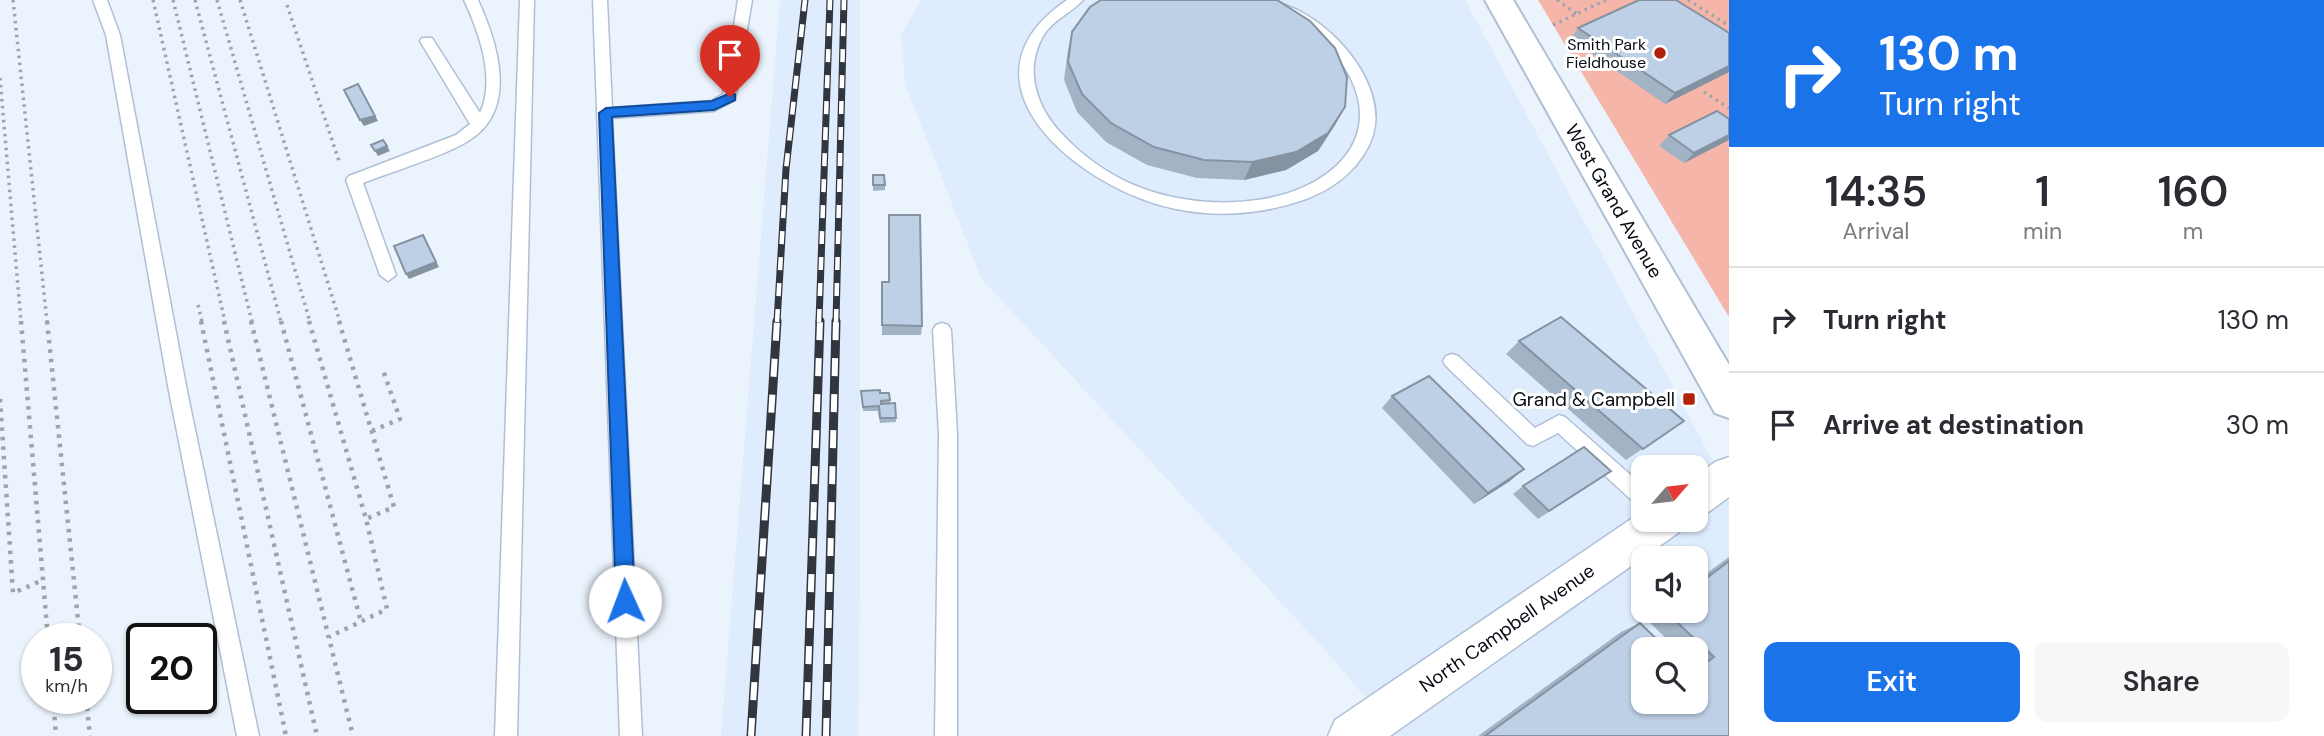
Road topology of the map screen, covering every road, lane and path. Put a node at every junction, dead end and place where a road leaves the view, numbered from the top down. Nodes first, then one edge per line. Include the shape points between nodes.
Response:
1 (13, 0) edge
2 (100, 0) edge
3 (153, 0) edge
4 (173, 0) edge
5 (195, 0) edge
6 (217, 0) edge
7 (240, 0) edge
8 (471, 0) edge
9 (527, 0) edge
10 (600, 0) edge
11 (745, 0) edge
12 (1076, 0) edge
13 (1266, 0) edge
14 (1499, 0) edge
15 (1557, 0) edge
16 (1606, 0) edge
17 (1688, 0) edge
18 (288, 5) dead end
19 (1577, 14) junction
20 (1553, 25) dead end
21 (1729, 26) edge
22 (427, 41) dead end
23 (0, 78) edge
24 (1704, 92) edge
25 (1729, 108) edge
26 (606, 113) junction
27 (478, 124) junction
28 (354, 180) junction
29 (388, 275) dead end
30 (198, 305) dead end
31 (942, 330) dead end
32 (1452, 361) dead end
33 (383, 370) dead end
34 (0, 399) edge
35 (1729, 401) edge
36 (372, 431) junction
37 (1729, 475) edge
38 (1631, 487) edge
39 (1708, 490) edge
40 (366, 519) junction
41 (1647, 532) edge
42 (43, 580) junction
43 (361, 622) junction
44 (47, 623) edge
45 (78, 623) edge
46 (329, 637) junction
47 (55, 714) edge
48 (88, 714) edge
49 (57, 736) edge
50 (90, 736) edge
51 (248, 736) edge
52 (286, 736) edge
53 (317, 736) edge
54 (353, 736) edge
55 (506, 736) edge
56 (631, 736) edge
57 (946, 736) edge
58 (1351, 736) edge

1 - 45 path
2 - 51 lane via 113,35
3 - 53 path
4 - 46 path
5 - 43 path
6 - 40 path
7 - 36 path
8 - 27 lane via 489,45 492,90 490,107
9 - 55 lane
10 - 26 lane
11 - 26 lane via 730,97 714,106
12 - 13 lane via 1052,17 1033,42 1027,71 1032,102 1051,134 1083,163 1125,187 1173,202 1223,209 1272,205 1314,192 1345,170 1364,143 1369,112 1362,81 1343,52 1314,26
14 - 35 main road, West Grand Avenue
15 - 19 path
16 - 19 path
17 - 21 path
18 - 28 path via 343,172
19 - 20 path
22 - 27 lane
23 - 42 path
24 - 25 path
26 - 56 lane
27 - 28 lane via 452,143
28 - 29 lane
30 - 52 path
31 - 57 lane via 948,434
32 - 38 lane via 1533,438 1559,423
33 - 36 path via 400,419
34 - 42 path via 13,593
36 - 40 path via 394,507
37 - 39 street
40 - 43 path via 387,609
41 - 58 street, North Campbell Avenue
42 - 44 path
43 - 46 path
46 - 54 path
47 - 49 path
48 - 50 path

